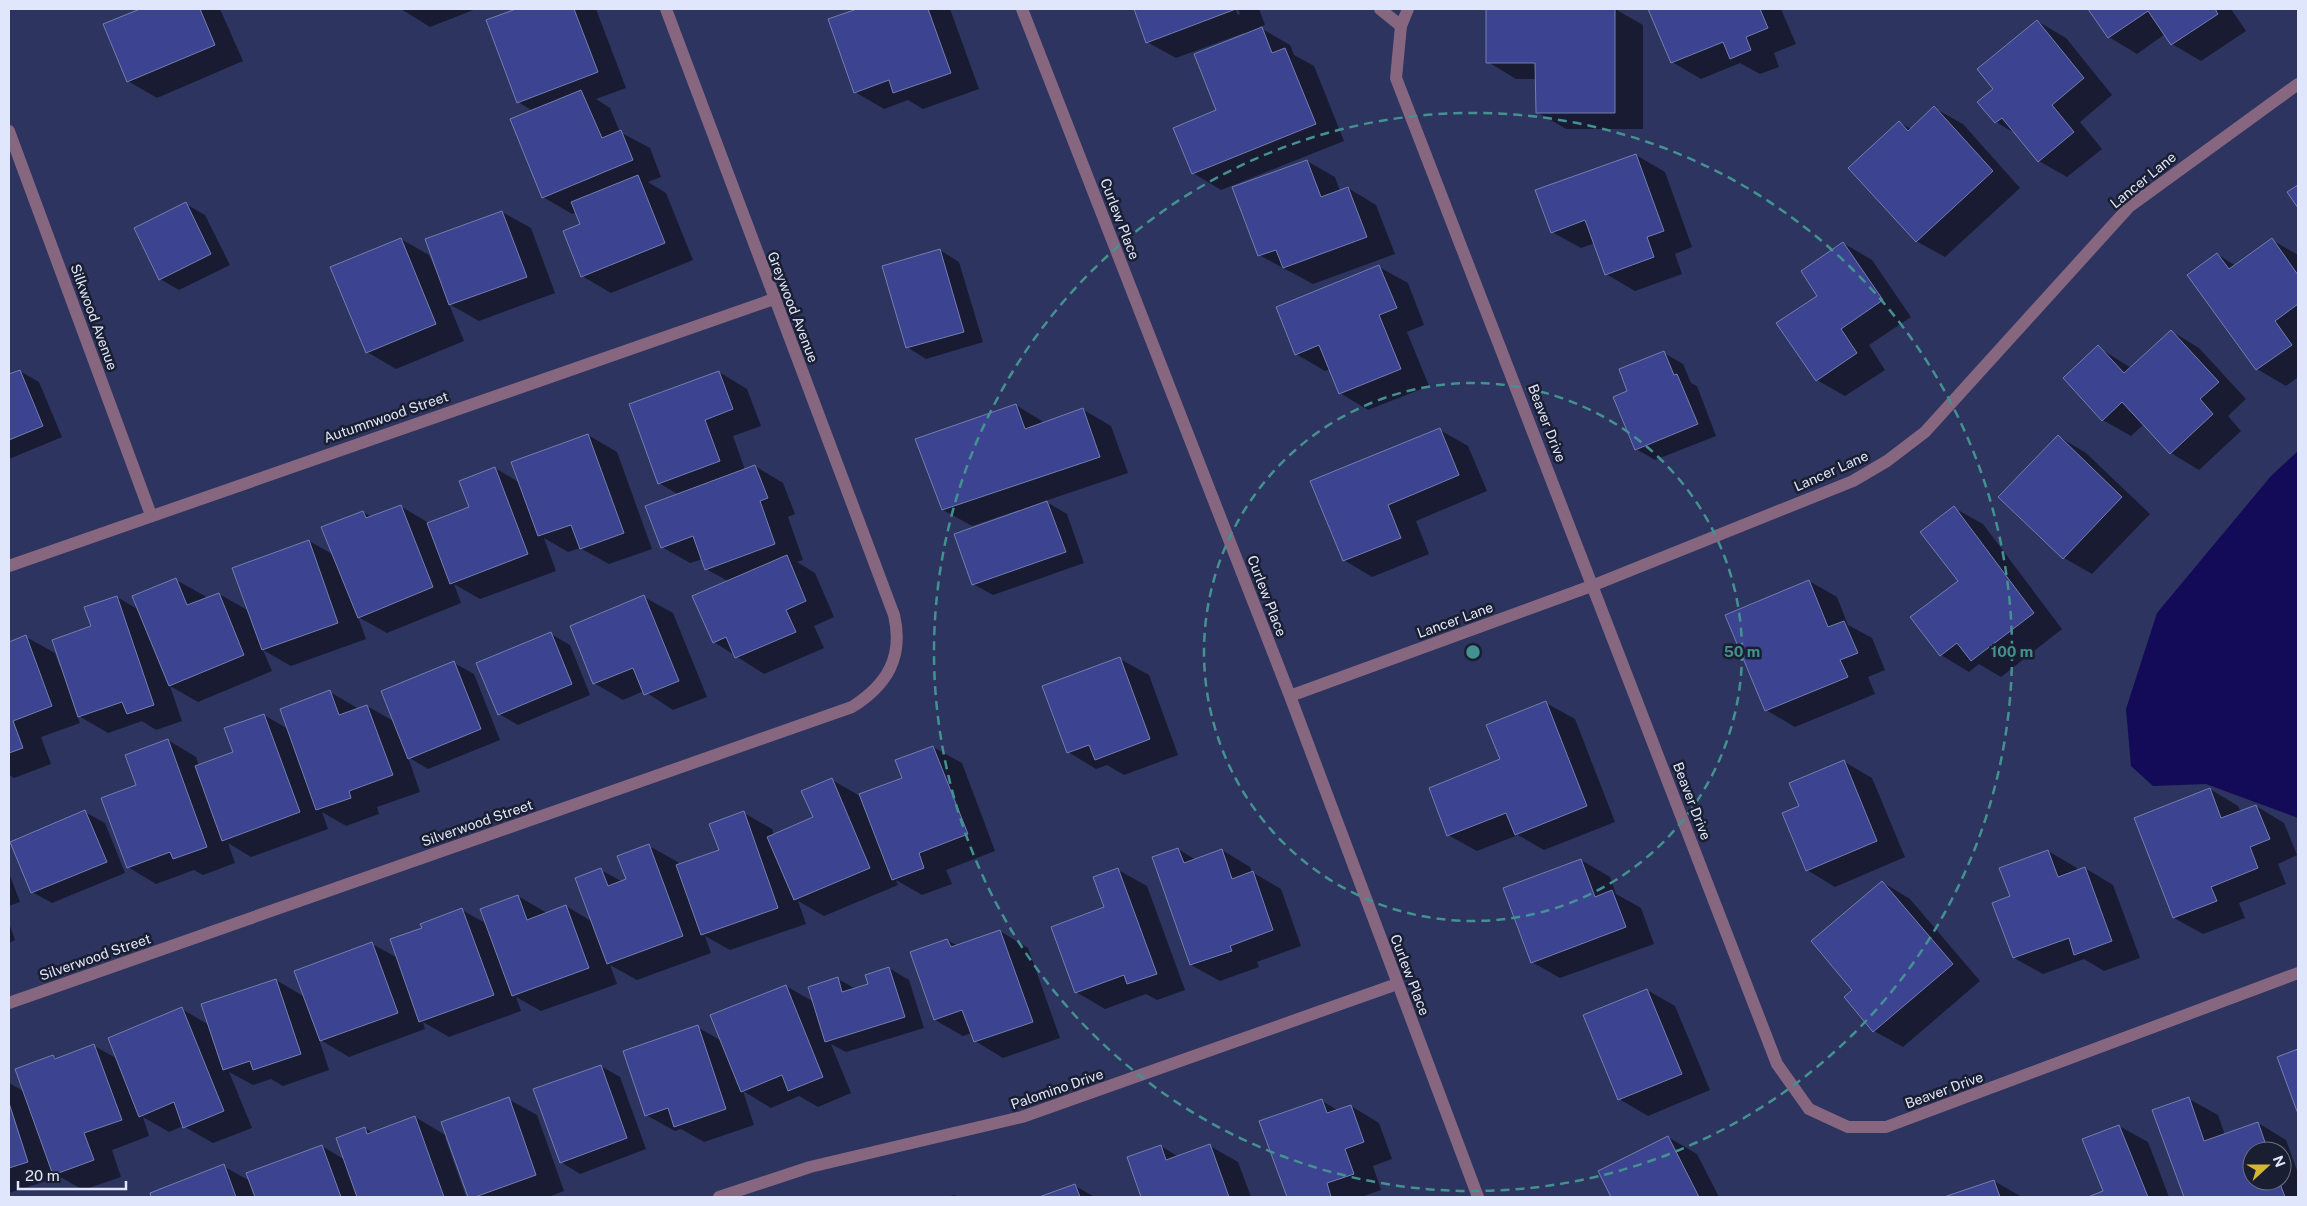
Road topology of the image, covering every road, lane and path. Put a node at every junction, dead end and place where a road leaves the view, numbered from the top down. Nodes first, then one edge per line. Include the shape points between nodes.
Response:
1 (666, 9) edge
2 (1022, 9) edge
3 (1380, 9) edge
4 (1408, 9) edge
5 (1401, 26) junction
6 (2298, 84) edge
7 (9, 131) edge
8 (774, 299) junction
9 (151, 514) junction
10 (9, 566) edge
11 (1594, 585) junction
12 (894, 616) joint
13 (1290, 696) junction
14 (2298, 973) edge
15 (1397, 984) junction
16 (9, 1003) edge
17 (719, 1197) edge
18 (1478, 1197) edge

1 - 8 street, Greywood Avenue
2 - 13 street, Curlew Place
3 - 5 street
4 - 5 street, Beaver Drive
5 - 11 street, Beaver Drive via 1396,78
6 - 11 street, Lancer Lane via 2129,207 1925,432 1887,461 1853,480
7 - 9 street, Silkwood Avenue
8 - 9 street, Autumnwood Street
8 - 12 street, Greywood Avenue
9 - 10 street, Autumnwood Street
11 - 13 street, Lancer Lane
11 - 14 street, Beaver Drive via 1777,1064 1809,1109 1848,1127 1886,1127
12 - 16 street, Silverwood Street via 898,642 895,658 882,683 852,707
13 - 15 street, Curlew Place
15 - 17 street, Palomino Drive via 1022,1117 810,1167
15 - 18 street, Curlew Place

